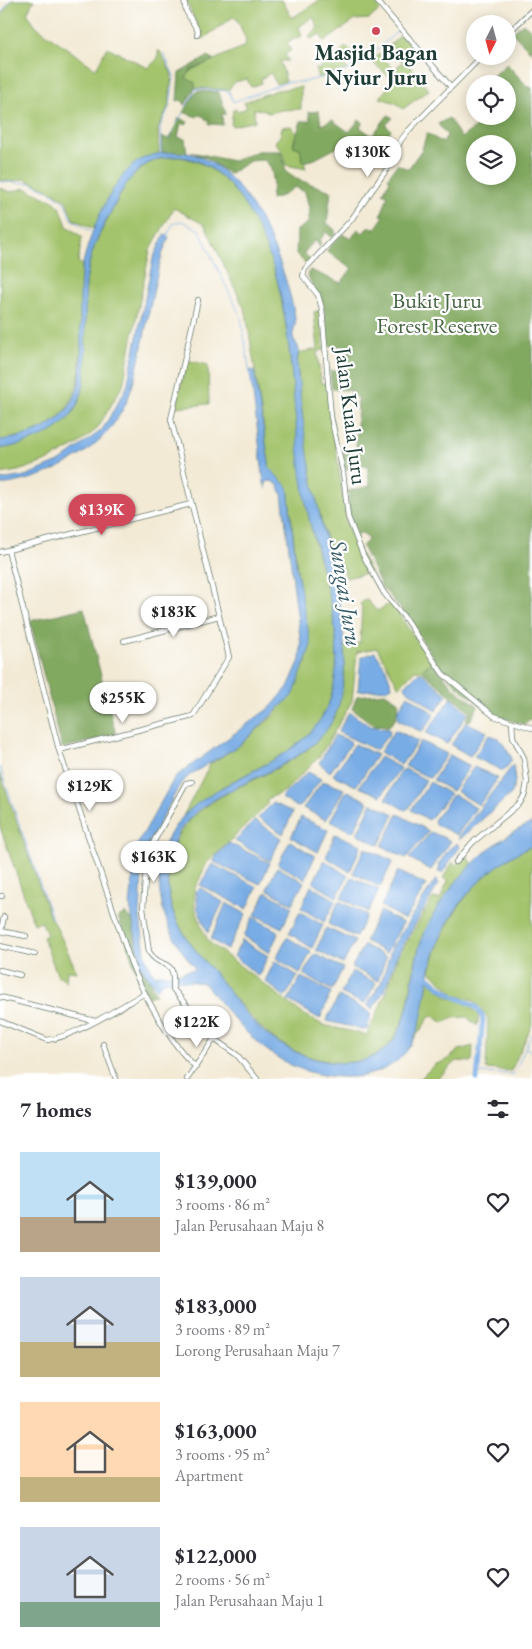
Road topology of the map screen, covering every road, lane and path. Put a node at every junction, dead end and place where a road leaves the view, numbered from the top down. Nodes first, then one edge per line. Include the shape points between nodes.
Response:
1 (184, 0) edge
2 (377, 1) edge
3 (532, 10) edge
4 (516, 25) edge
5 (197, 35) dead end
6 (473, 65) edge
7 (451, 88) junction
8 (198, 300) dead end
9 (191, 504) junction
10 (8, 550) junction
11 (0, 552) edge
12 (219, 616) junction
13 (124, 641) dead end
14 (512, 722) junction
15 (532, 728) edge
16 (59, 750) junction
17 (192, 782) dead end
18 (456, 862) dead end
19 (4, 917) dead end
20 (1, 931) edge
21 (26, 936) dead end
22 (0, 946) edge
23 (35, 954) dead end
24 (0, 970) edge
25 (20, 975) dead end
26 (145, 993) junction
27 (0, 997) edge
28 (0, 1021) edge
29 (95, 1021) junction
30 (214, 1039) junction
31 (103, 1044) dead end
32 (196, 1066) junction
33 (116, 1079) edge
34 (188, 1079) edge
35 (257, 1079) edge

1 - 5 street
2 - 7 street
3 - 4 street
6 - 7 street
7 - 14 street, Jalan Kuala Juru via 401,140 387,169 351,220 305,269 303,276 318,294 322,309 331,417 352,532 384,593 438,669 494,716
8 - 9 street via 171,419
9 - 10 street
9 - 12 street
10 - 11 street
10 - 16 street
12 - 13 street
12 - 16 street via 229,657 193,716
14 - 15 street, Jalan Kuala Juru
14 - 18 street via 513,738 524,758 525,794 520,803 472,843
16 - 26 street via 131,963
17 - 30 street via 186,783 147,854 143,908 149,952 172,968 173,989
19 - 20 street
20 - 21 street
22 - 23 street
24 - 25 street
26 - 29 street
26 - 32 street via 182,1054
27 - 29 street
28 - 29 street via 47,1040
30 - 32 street
30 - 35 street via 237,1055
31 - 33 street
32 - 34 street

